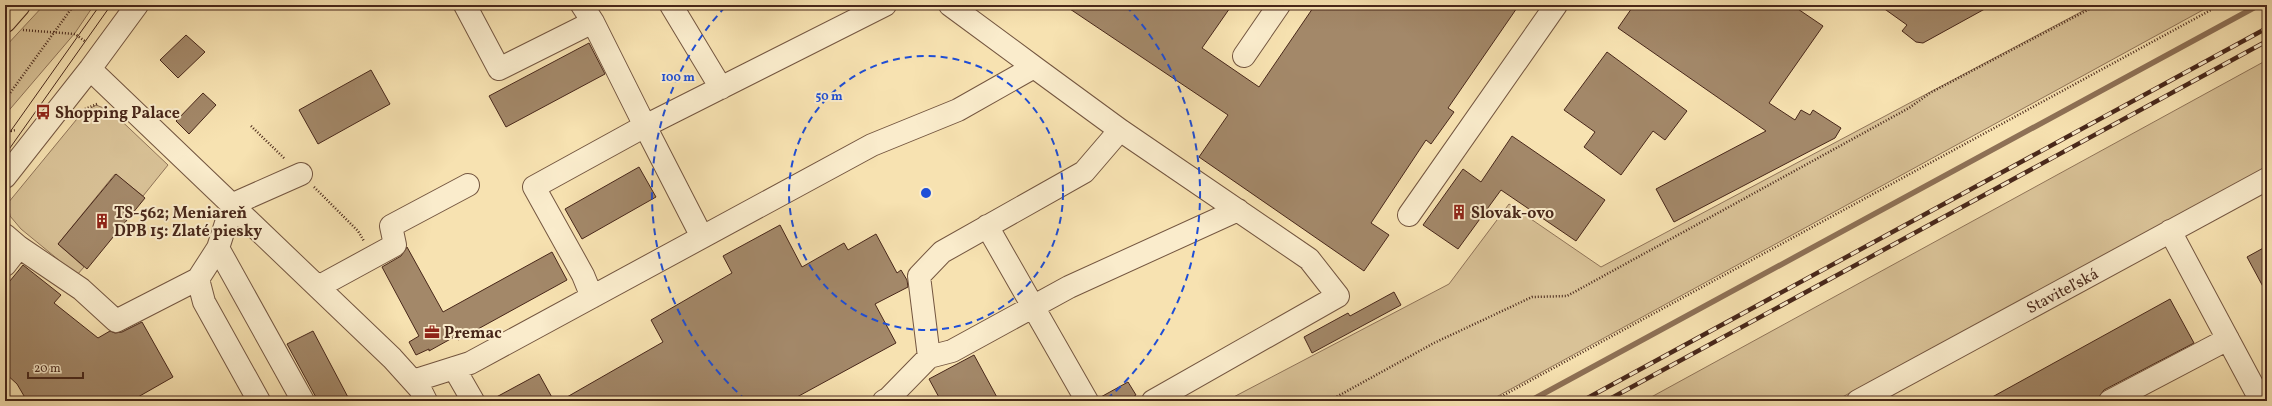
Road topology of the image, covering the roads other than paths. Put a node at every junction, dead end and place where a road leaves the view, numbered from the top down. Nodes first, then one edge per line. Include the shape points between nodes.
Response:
1 (19, 5) edge
2 (137, 5) edge
3 (465, 5) edge
4 (671, 5) edge
5 (885, 5) edge
6 (950, 5) edge
7 (1279, 5) edge
8 (1556, 5) edge
9 (588, 13) edge
10 (12, 25) edge
11 (1244, 56) dead end
12 (1034, 67) junction
13 (90, 69) junction
14 (721, 88) junction
15 (645, 126) junction
16 (1120, 130) junction
17 (301, 174) dead end
18 (5, 177) edge
19 (2267, 179) edge
20 (468, 185) dead end
21 (234, 208) junction
22 (1238, 210) junction
23 (1409, 216) dead end
24 (987, 226) junction
25 (2170, 231) junction
26 (702, 237) junction
27 (12, 241) edge
28 (218, 248) junction
29 (5, 266) edge
30 (198, 279) junction
31 (318, 287) junction
32 (592, 297) junction
33 (1034, 308) junction
34 (2228, 339) junction
35 (929, 357) junction
36 (454, 368) junction
37 (412, 381) junction
38 (889, 400) edge
39 (259, 401) edge
40 (303, 401) edge
41 (426, 401) edge
42 (473, 401) edge
43 (1087, 401) edge
44 (1153, 401) edge
45 (1858, 401) edge
46 (2110, 401) edge
47 (2261, 401) edge

1 - 10 main road
2 - 13 street
3 - 9 street via 499,69
4 - 14 street
5 - 14 street
6 - 12 street
7 - 11 street
8 - 23 street
9 - 15 street
12 - 16 street
12 - 26 street via 958,110 872,145
13 - 18 street
13 - 21 street
14 - 15 street
15 - 26 street
15 - 32 street via 534,186 583,275
16 - 22 street
16 - 24 street via 1084,172
17 - 21 street
19 - 25 street, Staviteľská
20 - 31 street via 391,226 395,245
21 - 28 street
21 - 31 street
22 - 33 street via 1069,287
22 - 44 street via 1310,259 1338,296
24 - 33 street
24 - 35 street via 942,252 919,276
25 - 34 street
25 - 45 street, Staviteľská
26 - 32 street
27 - 29 street
27 - 30 street via 81,289 116,321
28 - 30 street
28 - 40 street
30 - 39 street via 204,302
31 - 37 street via 392,358
32 - 36 street via 470,363
33 - 35 street via 952,351
33 - 43 street
34 - 46 street
34 - 47 street
35 - 38 street
36 - 37 street
36 - 42 street
37 - 41 street

